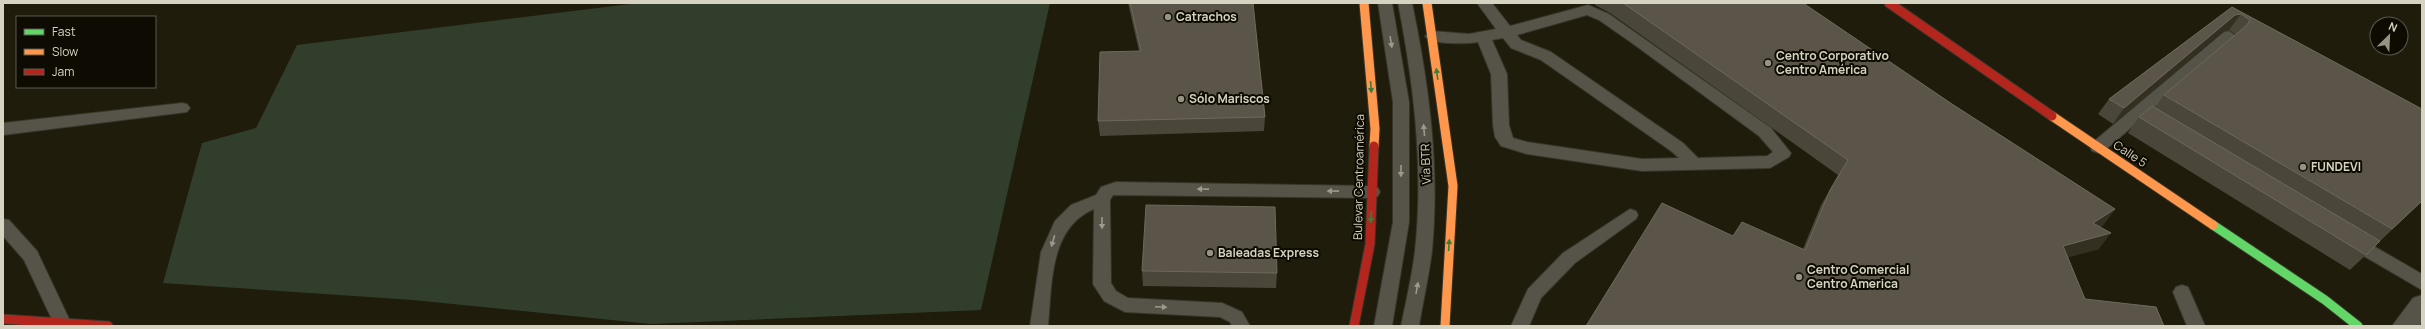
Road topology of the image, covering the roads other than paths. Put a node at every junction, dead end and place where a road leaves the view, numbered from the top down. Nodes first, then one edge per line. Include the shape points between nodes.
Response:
1 (1364, 3) edge
2 (1385, 3) edge
3 (1405, 3) edge
4 (1427, 3) edge
5 (1484, 3) edge
6 (1889, 3) edge
7 (1508, 32) junction
8 (1432, 36) junction
9 (2229, 36) edge
10 (1483, 37) junction
11 (182, 108) dead end
12 (2139, 112) junction
13 (3, 129) edge
14 (2172, 132) edge
15 (2098, 147) junction
16 (1694, 164) junction
17 (1372, 192) junction
18 (1102, 199) junction
19 (1630, 215) dead end
20 (3, 225) edge
21 (2339, 233) edge
22 (2422, 283) edge
23 (2182, 292) dead end
24 (2422, 305) edge
25 (3, 319) edge
26 (62, 323) junction
27 (108, 326) edge
28 (1039, 326) edge
29 (1241, 326) edge
30 (1354, 326) edge
31 (1384, 326) edge
32 (1410, 326) edge
33 (1444, 326) edge
34 (1520, 326) edge
35 (2196, 326) edge
36 (2358, 326) edge
37 (2404, 326) edge

1 -> 17 main road, Bulevar Centroamérica via 1375,129
2 -> 31 lane, Vía BTR via 1401,102 1401,222
32 -> 3 lane, Vía BTR via 1424,243 1428,167 1418,76
4 - 8 main road
5 - 7 lane
6 - 15 main road, Calle 5
7 - 10 lane
7 - 16 lane via 1516,44 1546,56 1677,147
7 - 16 lane via 1588,10 1594,12 1637,39 1765,132 1783,153 1770,162
8 - 10 lane via 1469,39
33 -> 8 main road via 1453,186
9 - 12 lane
10 - 16 lane via 1499,74 1501,125 1503,137 1507,142 1527,148 1642,165
11 - 13 lane
12 - 14 lane
12 - 15 lane
15 - 36 main road, Calle 5 via 2325,300
17 -> 18 lane via 1116,188 1107,191
17 -> 30 main road, Bulevar Centroamérica via 1370,244
18 -> 28 lane via 1080,207 1068,216 1054,236
18 -> 29 lane via 1102,284 1110,296 1125,305 1222,310 1236,317
19 - 34 lane via 1569,258 1534,294
20 - 26 lane via 31,256
21 - 22 lane
23 - 35 lane
24 - 37 street
25 - 26 main road
26 - 27 main road

